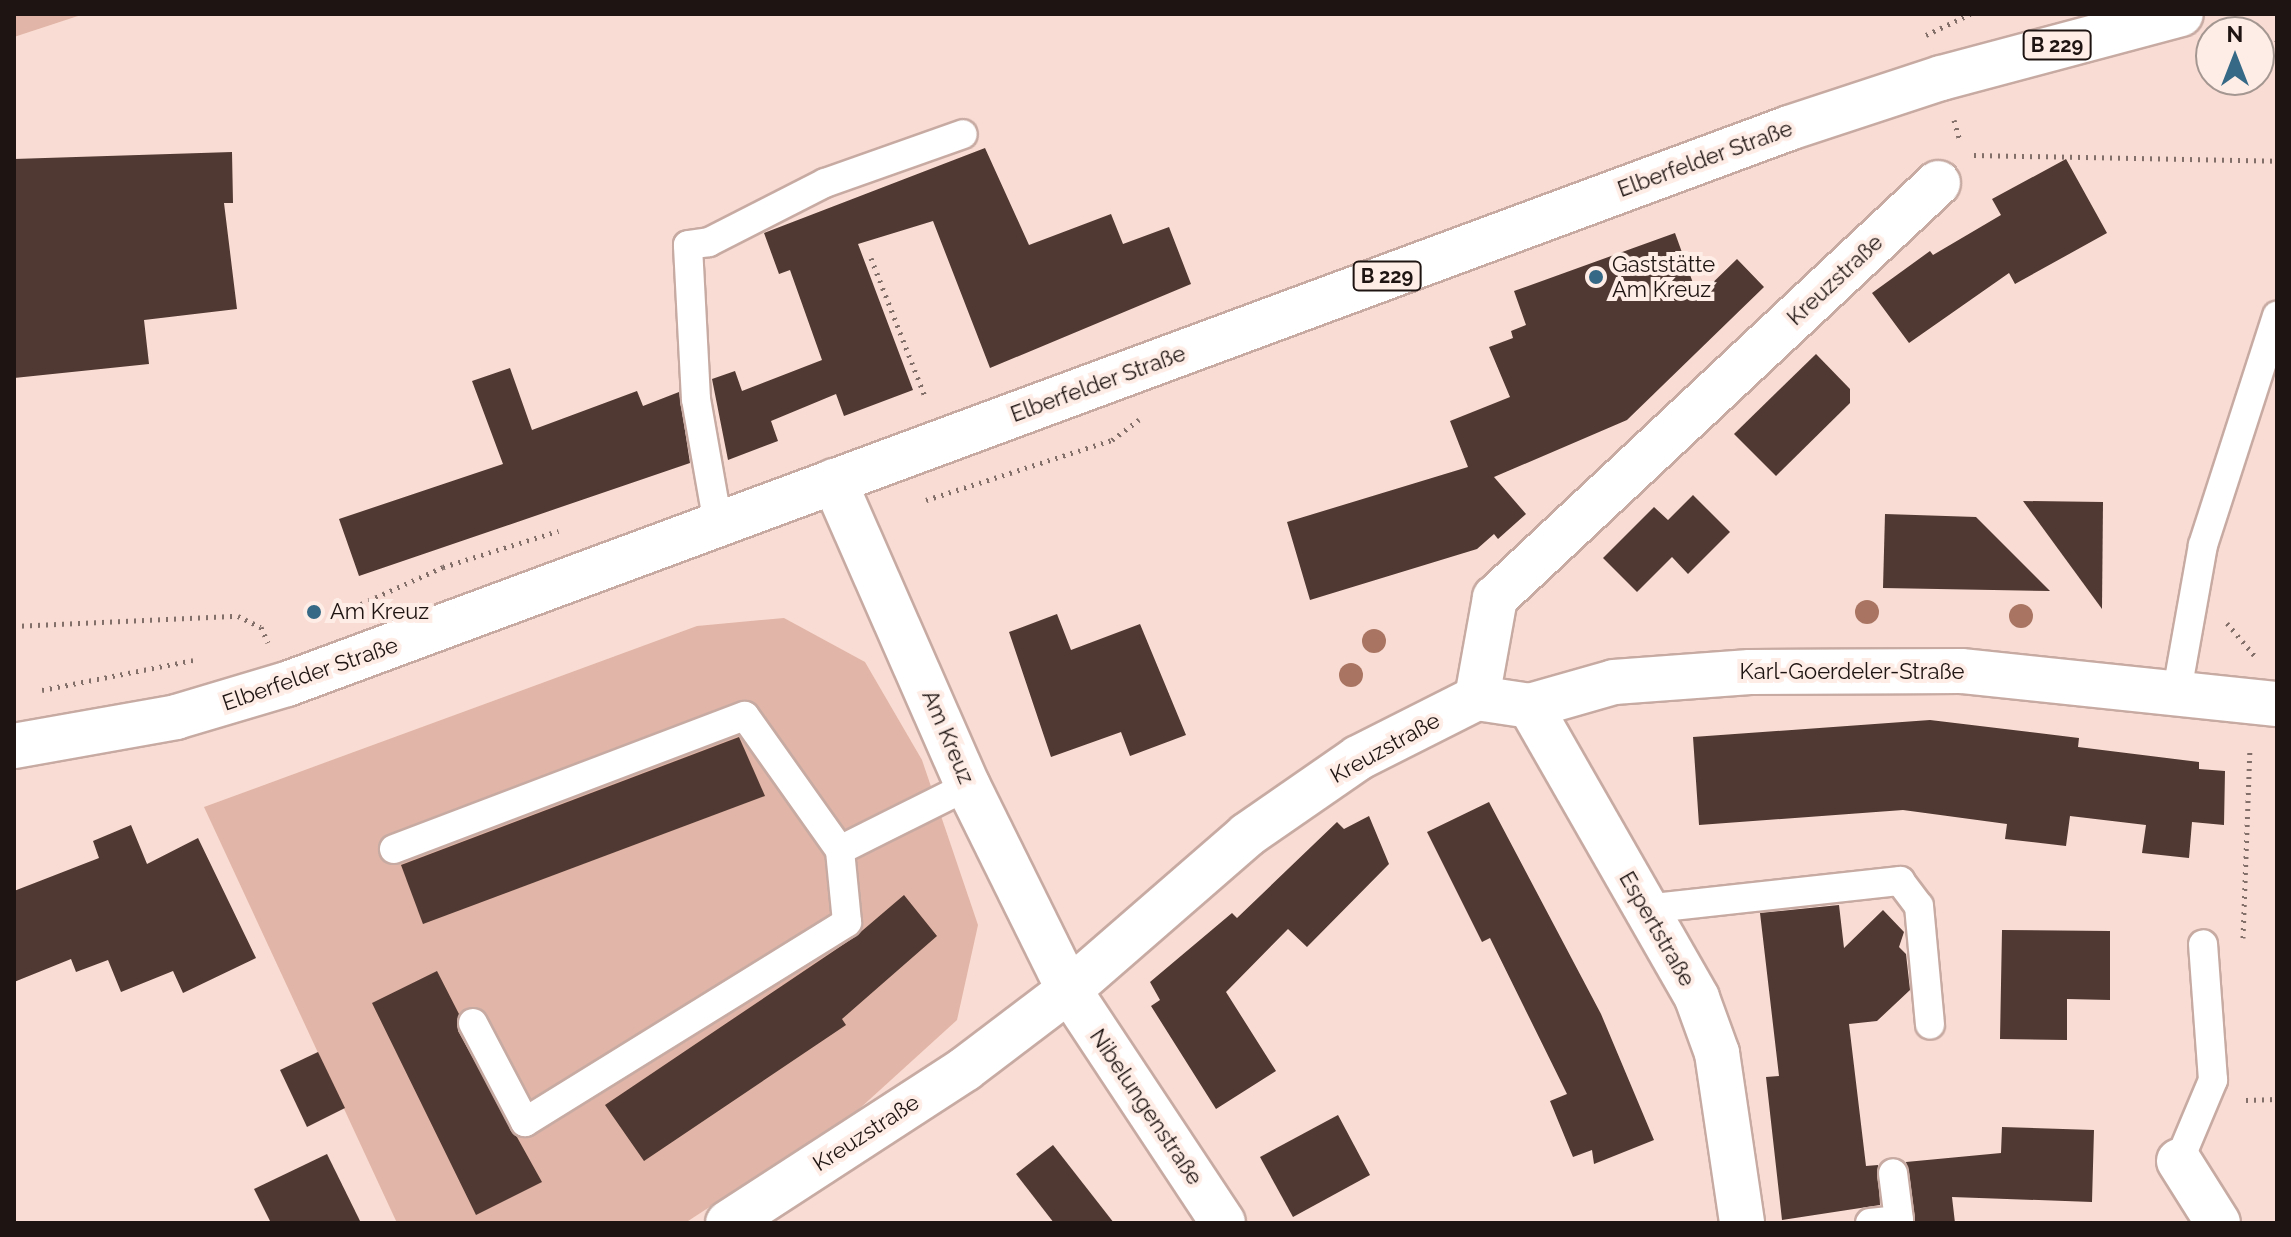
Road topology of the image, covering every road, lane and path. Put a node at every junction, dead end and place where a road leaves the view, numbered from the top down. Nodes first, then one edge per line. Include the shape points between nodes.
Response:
1 (2181, 14) edge
2 (1941, 78) junction
3 (963, 134) dead end
4 (2277, 161) edge
5 (1938, 183) dead end
6 (871, 258) dead end
7 (2277, 316) edge
8 (941, 441) junction
9 (834, 481) junction
10 (718, 524) junction
11 (14, 626) edge
12 (287, 684) junction
13 (2177, 691) junction
14 (1477, 698) junction
15 (2264, 702) edge
16 (1530, 706) junction
17 (14, 746) edge
18 (968, 786) junction
19 (394, 849) dead end
20 (840, 850) junction
21 (1645, 909) junction
22 (2203, 944) joint
23 (1069, 990) junction
24 (473, 1023) dead end
25 (1930, 1024) dead end
26 (2179, 1161) joint
27 (1893, 1173) dead end
28 (728, 1223) edge
29 (1223, 1223) edge
30 (1742, 1223) edge
31 (1870, 1223) edge
32 (2218, 1223) edge

1 - 2 street, Elberfelder Straße / B 229
2 - 4 path via 1964,155
2 - 8 street, Elberfelder Straße / B 229 via 1789,128
3 - 10 lane via 825,183 709,242 688,245 696,399
5 - 14 street, Kreuzstraße via 1495,598
6 - 8 path
7 - 13 lane via 2203,545
8 - 9 street, Elberfelder Straße / B 229
9 - 10 street, Elberfelder Straße / B 229
9 - 18 street, Am Kreuz
10 - 12 street, Elberfelder Straße / B 229
11 - 12 path via 238,616 261,627
12 - 17 street, Elberfelder Straße / B 229 via 164,719
13 - 15 street, Karl-Goerdeler-Straße
13 - 16 street, Karl-Goerdeler-Straße via 1961,671 1765,671 1614,682
14 - 16 street
14 - 23 street, Kreuzstraße via 1358,758 1247,835
15 - 22 path via 2243,943
16 - 21 street, Espertstraße
18 - 20 lane
18 - 23 street, Am Kreuz
19 - 20 lane via 745,716
20 - 24 lane via 847,922 525,1122
21 - 25 lane via 1900,881 1919,906
21 - 30 street, Espertstraße via 1697,998 1717,1053
22 - 26 lane via 2213,1080
23 - 28 street, Kreuzstraße via 965,1069
23 - 29 street, Nibelungenstraße
26 - 32 street
27 - 31 lane via 1899,1220

